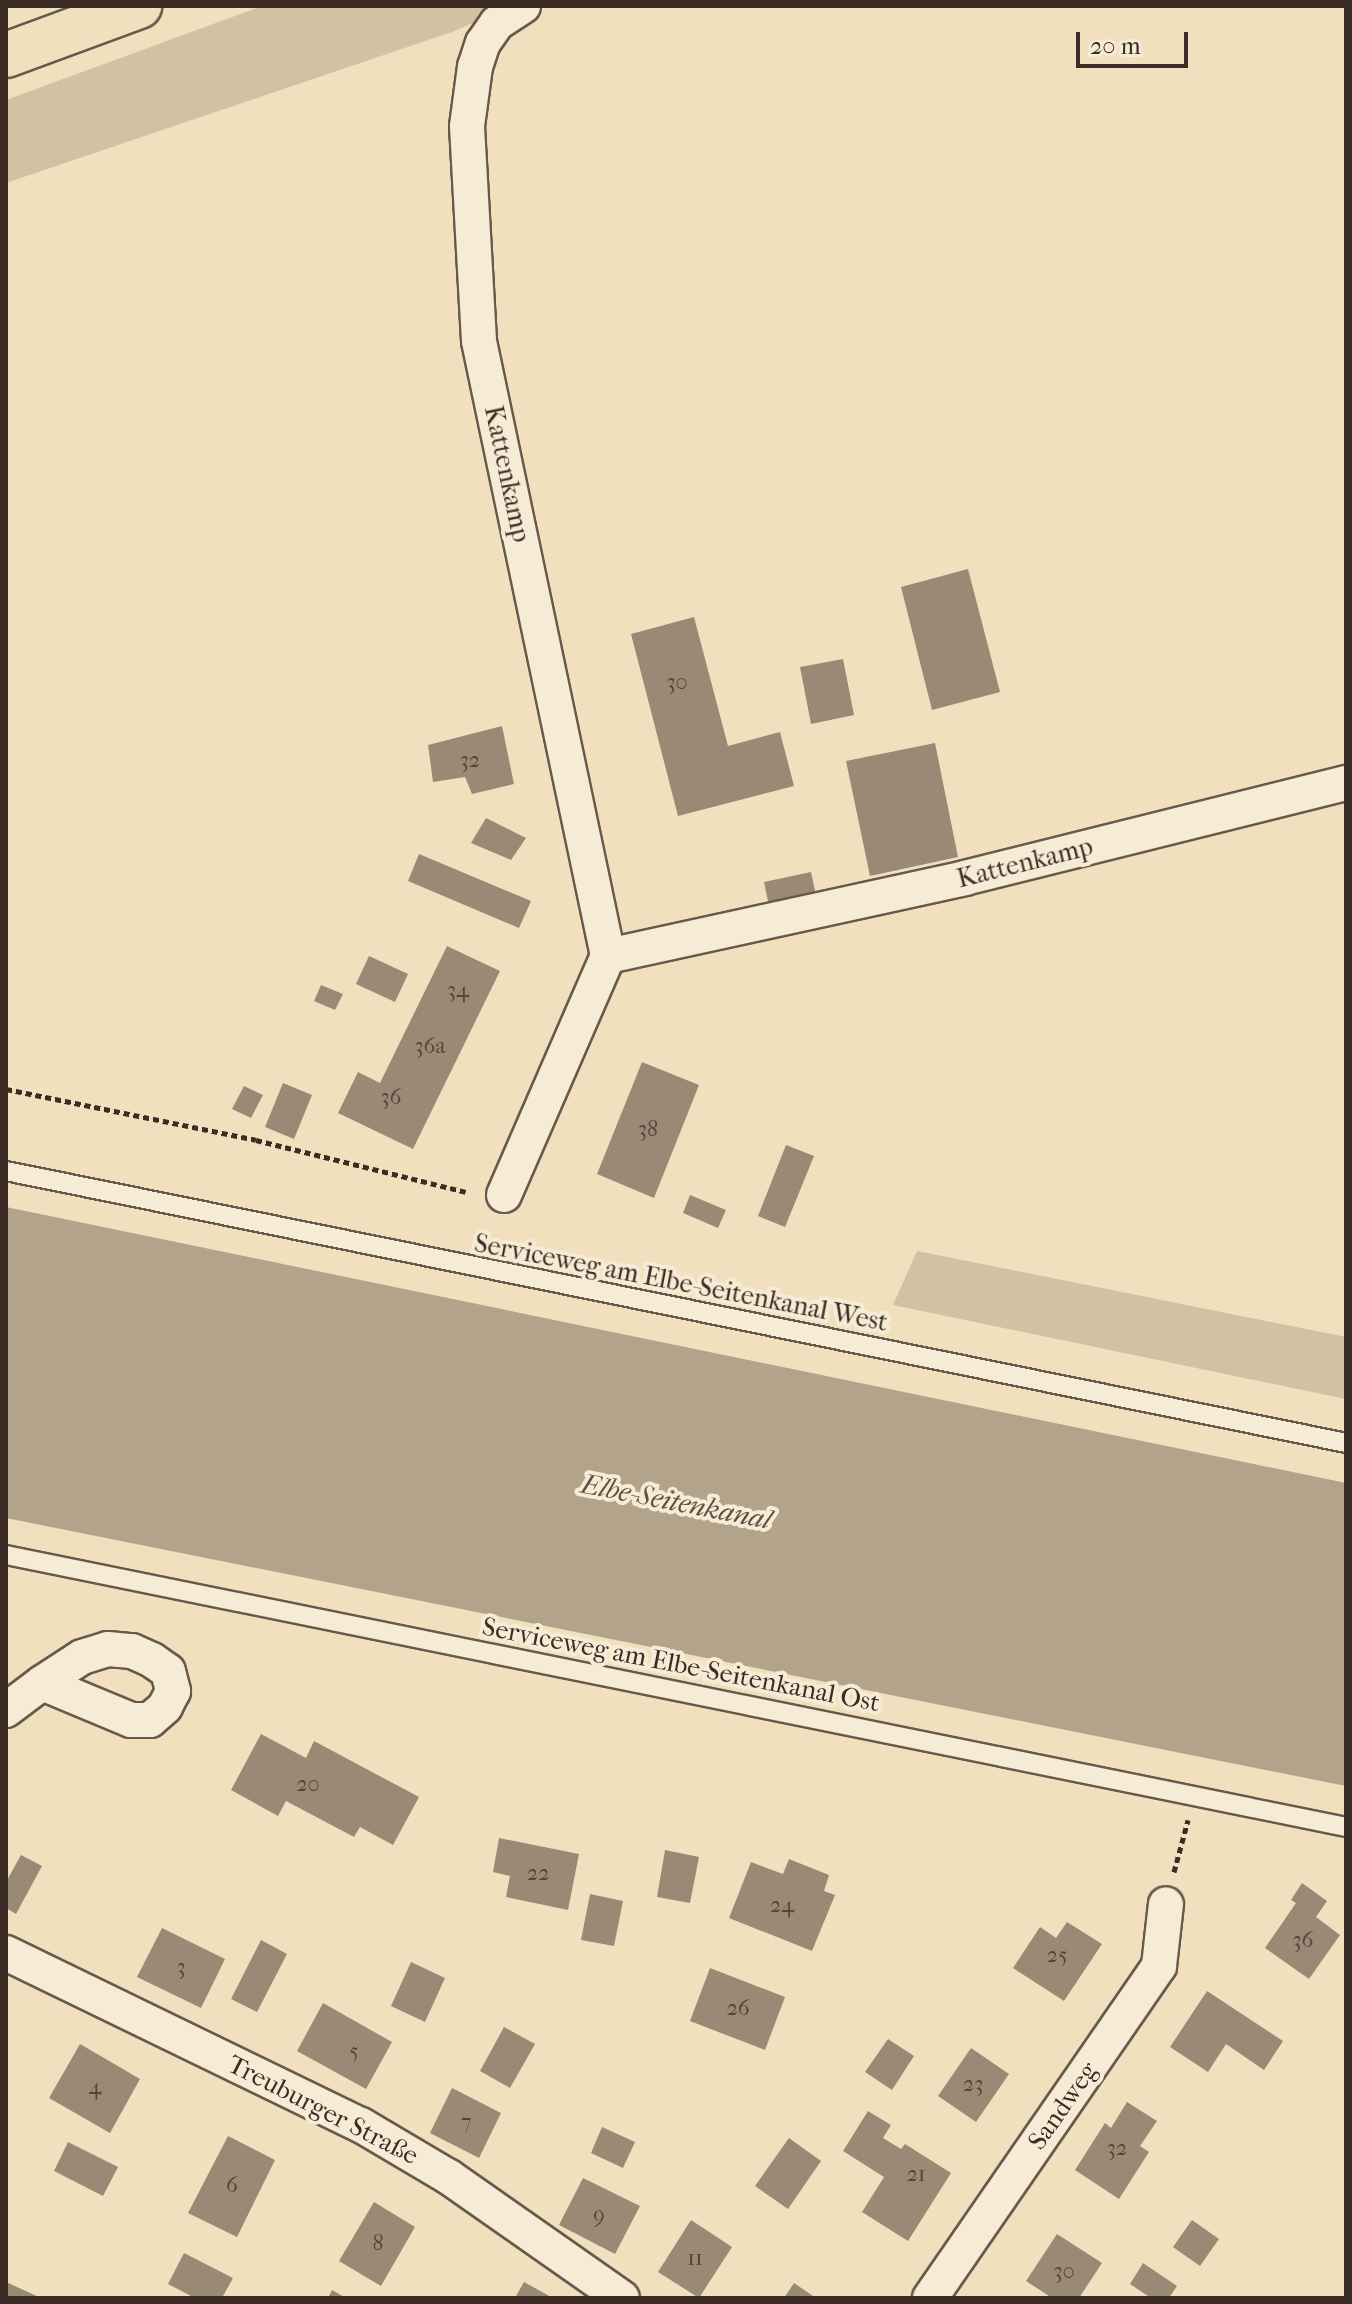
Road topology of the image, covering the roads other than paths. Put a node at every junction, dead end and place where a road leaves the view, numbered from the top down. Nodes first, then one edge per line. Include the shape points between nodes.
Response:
1 (139, 6) edge
2 (523, 6) edge
3 (6, 55) edge
4 (1346, 783) edge
5 (608, 956) junction
6 (6, 1171) edge
7 (504, 1195) dead end
8 (1346, 1443) edge
9 (6, 1555) edge
10 (42, 1683) dead end
11 (6, 1710) edge
12 (1346, 1827) edge
13 (1166, 1904) dead end
14 (6, 1953) edge
15 (622, 2298) edge
16 (930, 2298) edge

1 - 3 highway
2 - 5 street, Kattenkamp via 497,23 483,43 467,126 479,341
4 - 5 street, Kattenkamp via 965,878
5 - 7 street
6 - 8 lane, Serviceweg am Elbe-Seitenkanal West
9 - 12 lane, Serviceweg am Elbe-Seitenkanal Ost
10 - 11 street
13 - 16 street, Sandweg via 1159,1966
14 - 15 street, Treuburger Straße via 361,2125 449,2177

